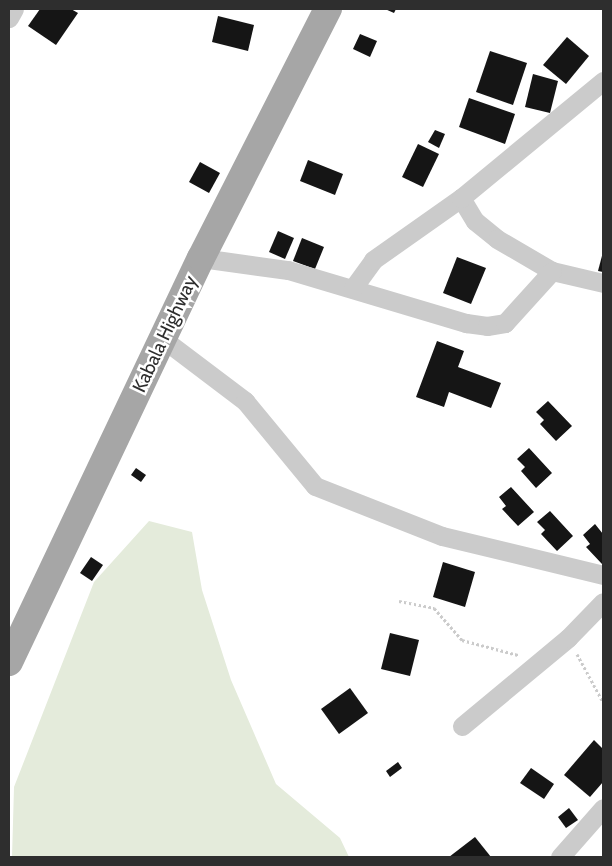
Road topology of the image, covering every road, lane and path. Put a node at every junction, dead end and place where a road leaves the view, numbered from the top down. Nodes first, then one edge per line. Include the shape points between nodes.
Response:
1 (14, 9) edge
2 (328, 9) edge
3 (9, 18) edge
4 (603, 81) edge
5 (461, 198) junction
6 (201, 258) junction
7 (552, 272) junction
8 (603, 283) edge
9 (353, 288) junction
10 (163, 339) junction
11 (603, 575) edge
12 (399, 601) dead end
13 (603, 602) edge
14 (568, 638) junction
15 (9, 662) edge
16 (539, 662) junction
17 (603, 702) edge
18 (462, 726) dead end
19 (603, 808) edge
20 (560, 857) edge

1 - 3 street
2 - 6 main road, Kabala Highway
4 - 5 street
5 - 7 street via 482,227
5 - 9 street via 373,260
6 - 9 street via 288,270
6 - 10 main road, Kabala Highway
7 - 8 street
7 - 9 street via 505,323 487,326 466,323
10 - 11 street via 245,401 314,486 442,536
10 - 15 main road, Kabala Highway
12 - 16 path via 434,608 462,640 486,644
13 - 14 street
14 - 16 street
14 - 17 path
16 - 18 street
19 - 20 street

